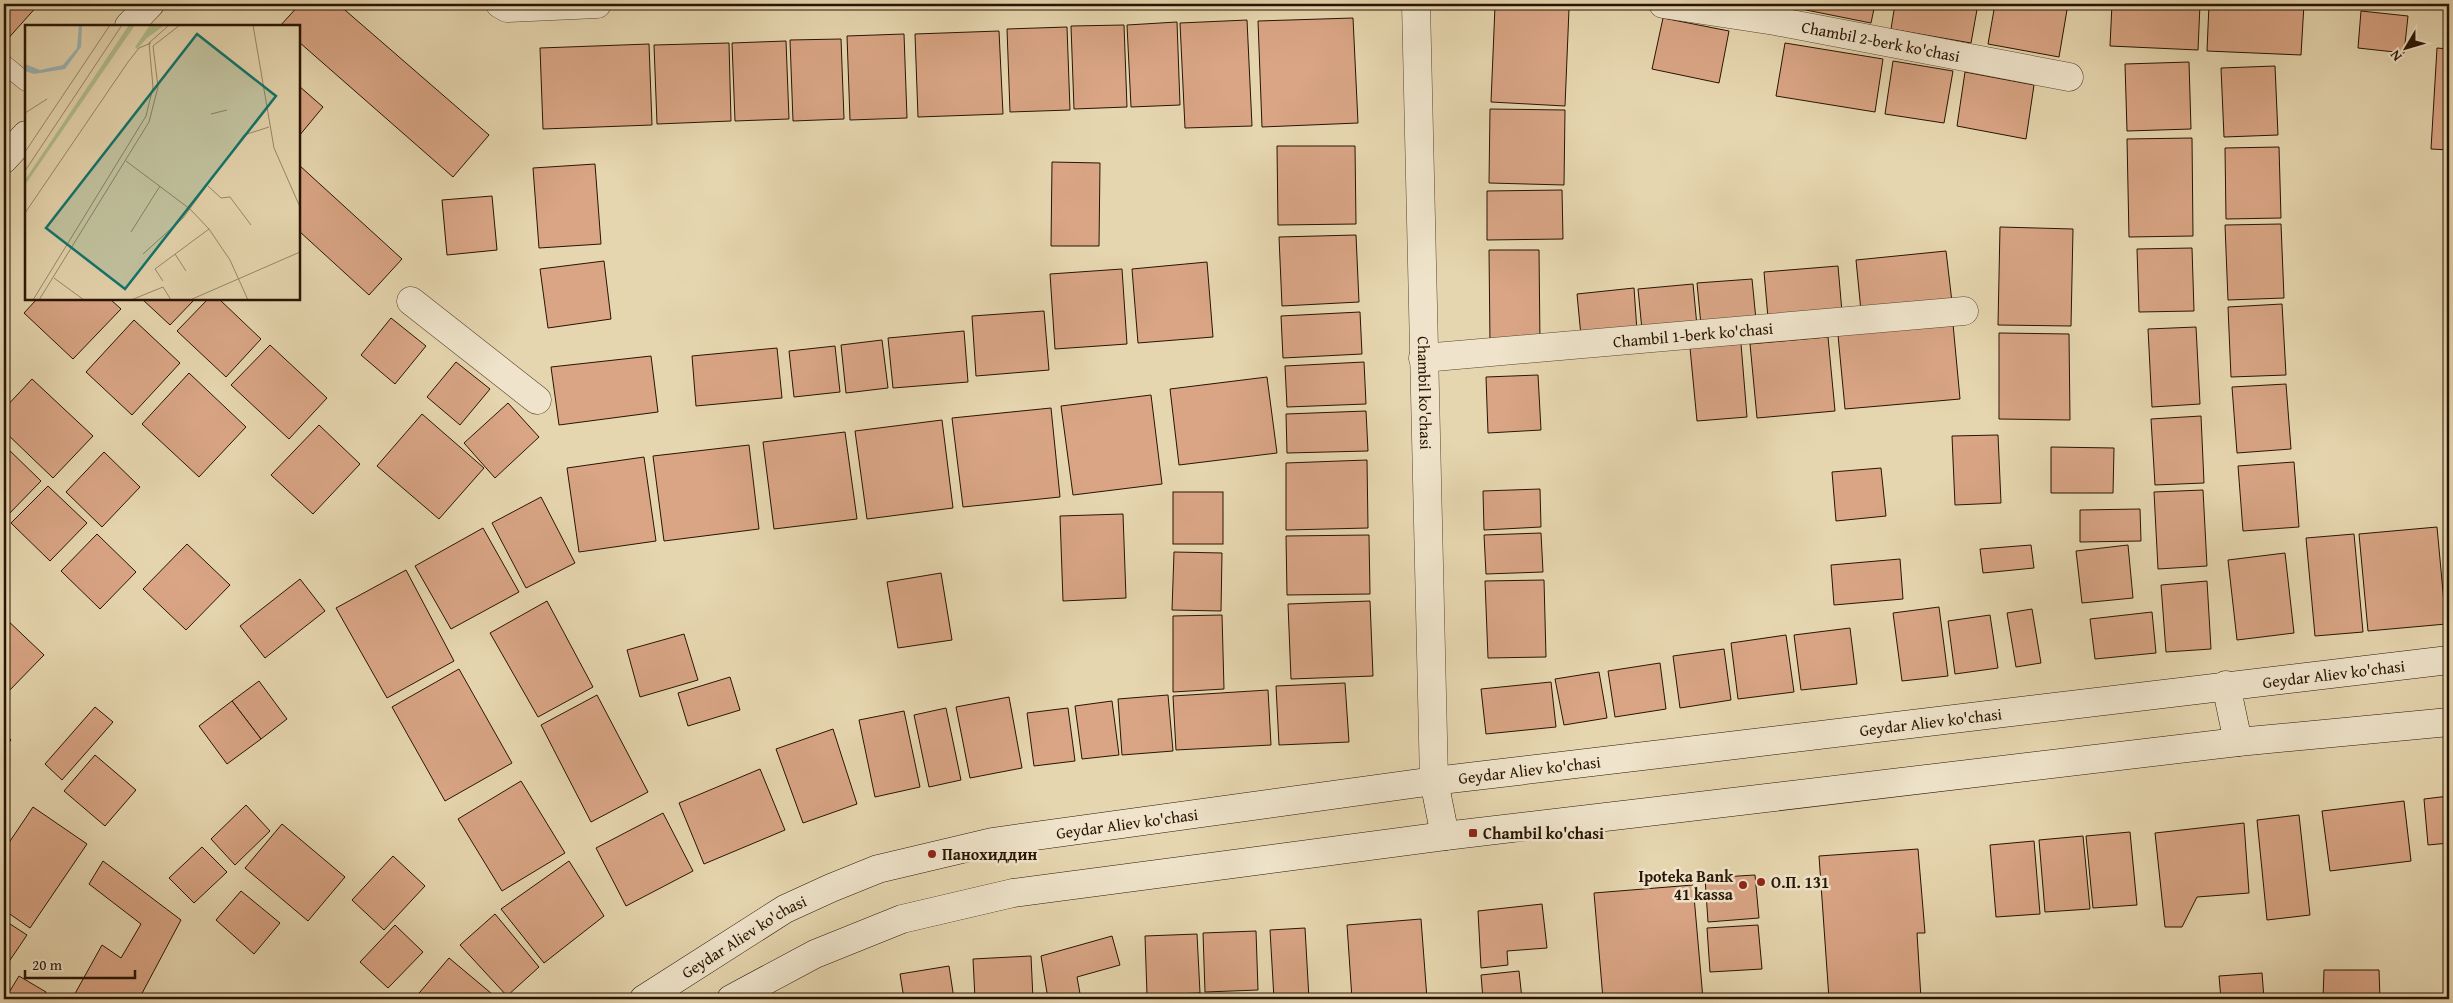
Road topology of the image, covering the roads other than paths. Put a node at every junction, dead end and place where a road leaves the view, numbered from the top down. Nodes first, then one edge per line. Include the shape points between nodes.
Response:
1 (150, 4) edge
2 (500, 4) edge
3 (597, 4) edge
4 (1416, 4) edge
5 (1663, 4) edge
6 (130, 25) edge
7 (4, 64) edge
8 (2069, 77) dead end
9 (25, 81) edge
10 (25, 136) edge
11 (4, 159) edge
12 (411, 301) dead end
13 (1964, 311) dead end
14 (1423, 358) junction
15 (537, 400) dead end
16 (2449, 660) edge
17 (2226, 685) junction
18 (2449, 722) edge
19 (2238, 742) junction
20 (1434, 781) junction
21 (1445, 836) junction
22 (644, 999) edge
23 (731, 999) edge

1 - 6 main road
2 - 3 main road via 507,8
4 - 14 main road, Chambil ko'chasi
5 - 8 main road, Chambil 2-berk ko'chasi via 1775,21
7 - 9 lane
10 - 11 main road
12 - 15 main road
13 - 14 main road, Chambil 1-berk ko'chasi
14 - 20 main road, Chambil ko'chasi
16 - 17 main road, Geydar Aliev ko'chasi
17 - 19 main road
17 - 20 main road, Geydar Aliev ko'chasi
18 - 19 main road
19 - 21 main road
20 - 21 main road, Chambil ko'chasi
20 - 22 main road, Geydar Aliev ko'chasi via 992,842 878,869 786,909
21 - 23 main road via 1013,893 956,904 860,934

